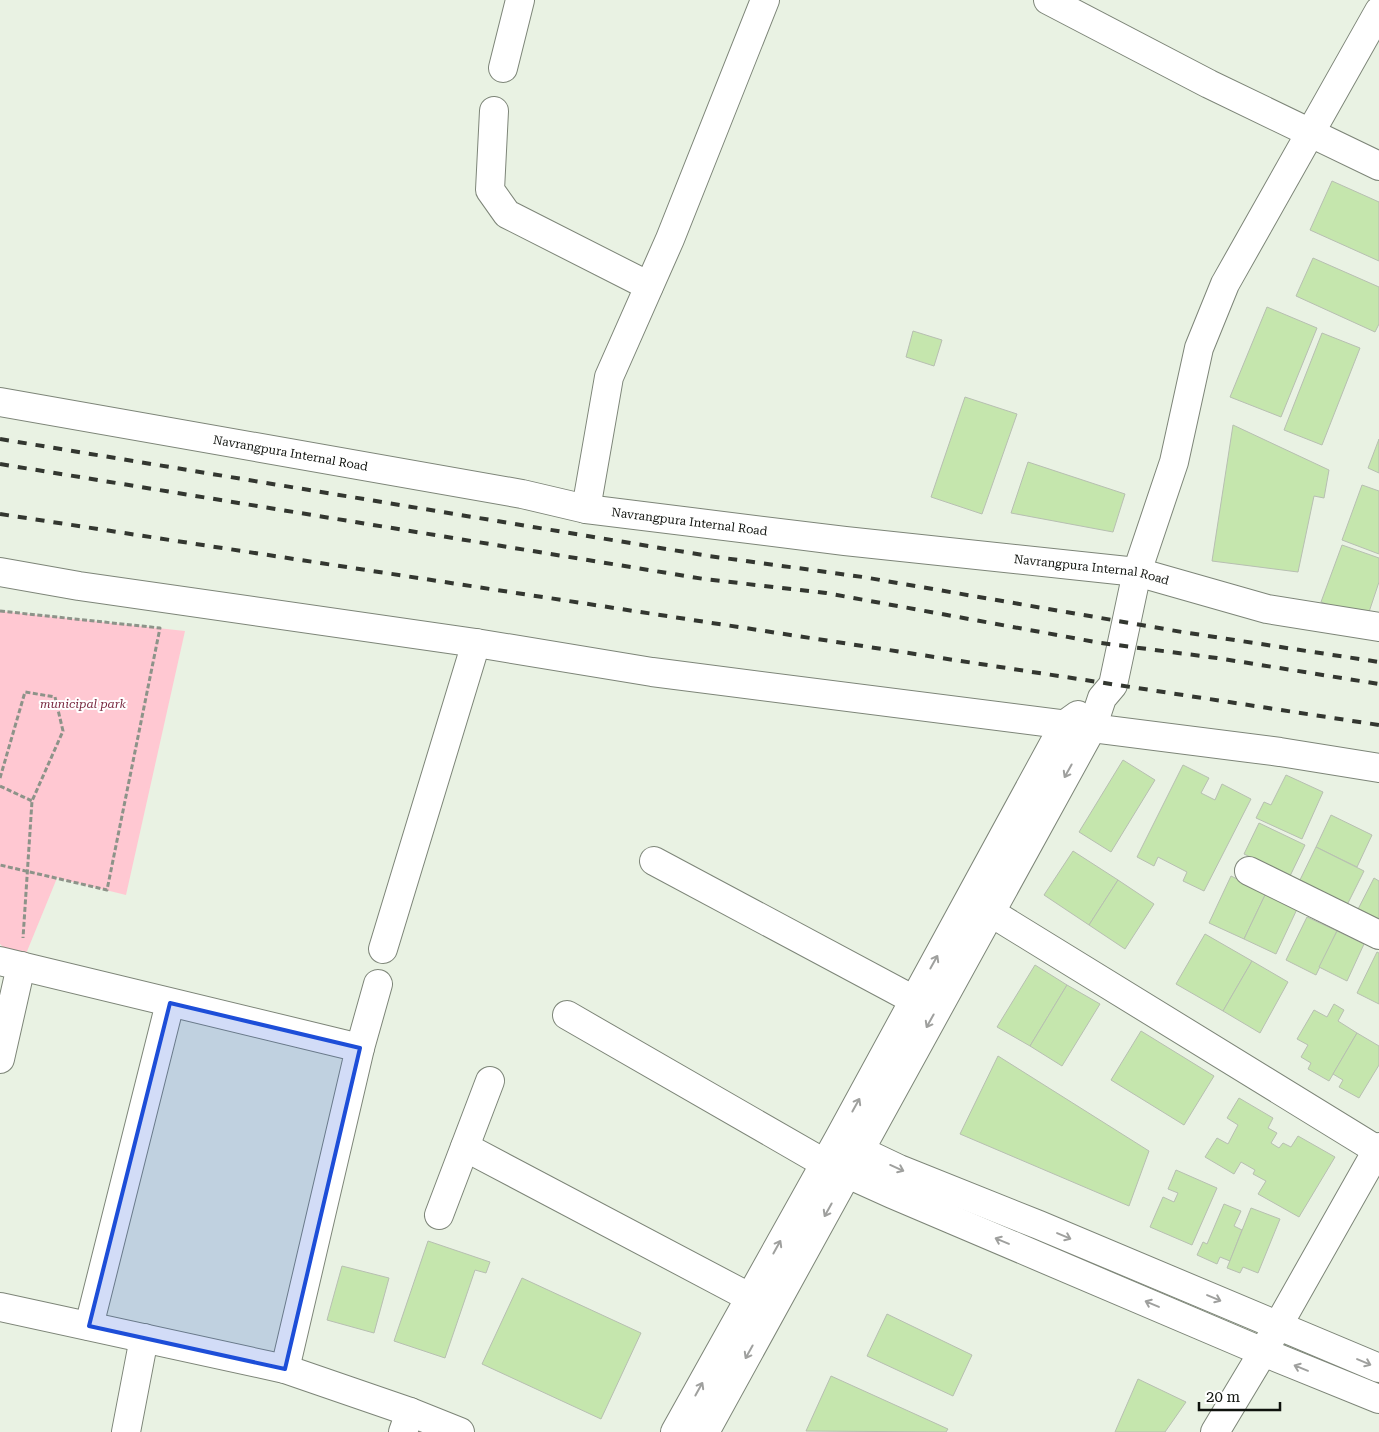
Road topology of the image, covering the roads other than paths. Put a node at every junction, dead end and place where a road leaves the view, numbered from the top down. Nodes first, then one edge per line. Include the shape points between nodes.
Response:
1 (520, 0) edge
2 (765, 0) edge
3 (1048, 0) edge
4 (1379, 11) edge
5 (503, 68) dead end
6 (494, 111) dead end
7 (1311, 133) junction
8 (1379, 166) edge
9 (649, 286) junction
10 (0, 402) edge
11 (586, 509) junction
12 (0, 572) edge
13 (1137, 572) junction
14 (1379, 627) edge
15 (476, 643) junction
16 (1102, 698) junction
17 (1064, 725) junction
18 (1092, 728) junction
19 (1379, 768) edge
20 (654, 861) dead end
21 (1249, 871) dead end
22 (990, 912) junction
23 (1379, 936) edge
24 (383, 948) dead end
25 (10, 964) edge
26 (378, 984) dead end
27 (914, 1000) junction
28 (170, 1003) junction
29 (567, 1014) dead end
30 (360, 1048) junction
31 (0, 1059) edge
32 (490, 1081) dead end
33 (849, 1144) junction
34 (465, 1147) junction
35 (1378, 1149) edge
36 (835, 1168) junction
37 (439, 1216) dead end
38 (749, 1298) junction
39 (0, 1307) edge
40 (1278, 1325) junction
41 (89, 1326) junction
42 (144, 1338) junction
43 (1263, 1352) junction
44 (1379, 1368) edge
45 (285, 1369) junction
46 (1379, 1399) edge
47 (407, 1422) edge
48 (126, 1432) edge
49 (460, 1432) edge
50 (675, 1432) edge
51 (704, 1432) edge
52 (1215, 1432) edge

1 - 5 street
2 - 9 street
3 - 7 street
4 - 7 street
6 - 9 street via 490,190 507,214
7 - 8 street
7 - 13 street via 1225,284 1199,348 1174,462
9 - 11 street via 609,377
10 - 11 street, Navrangpura Internal Road via 522,494
11 - 13 street, Navrangpura Internal Road
12 - 15 street
13 - 14 street, Navrangpura Internal Road via 1267,609
13 - 16 street via 1113,685
15 - 17 street via 652,672
15 - 24 street
16 - 17 street
16 - 18 street
17 - 18 street
27 -> 17 street
18 - 19 street
18 -> 22 street
20 - 27 street
21 - 23 street
22 -> 33 street
22 - 35 street
25 - 28 street
25 - 31 street
26 - 30 street
33 -> 27 street
28 - 30 street
28 - 41 street
29 - 36 street
30 - 45 street
32 - 34 street
33 - 36 street
33 -> 40 street via 899,1169
34 - 37 street
34 - 38 street
35 - 40 street
38 -> 36 street
43 -> 36 street
36 -> 51 street
50 -> 38 street
39 - 41 street
40 - 43 street
40 -> 44 street
41 - 42 street
42 - 45 street
42 - 48 street
46 -> 43 street
43 - 52 street
45 - 47 street
47 - 49 street

